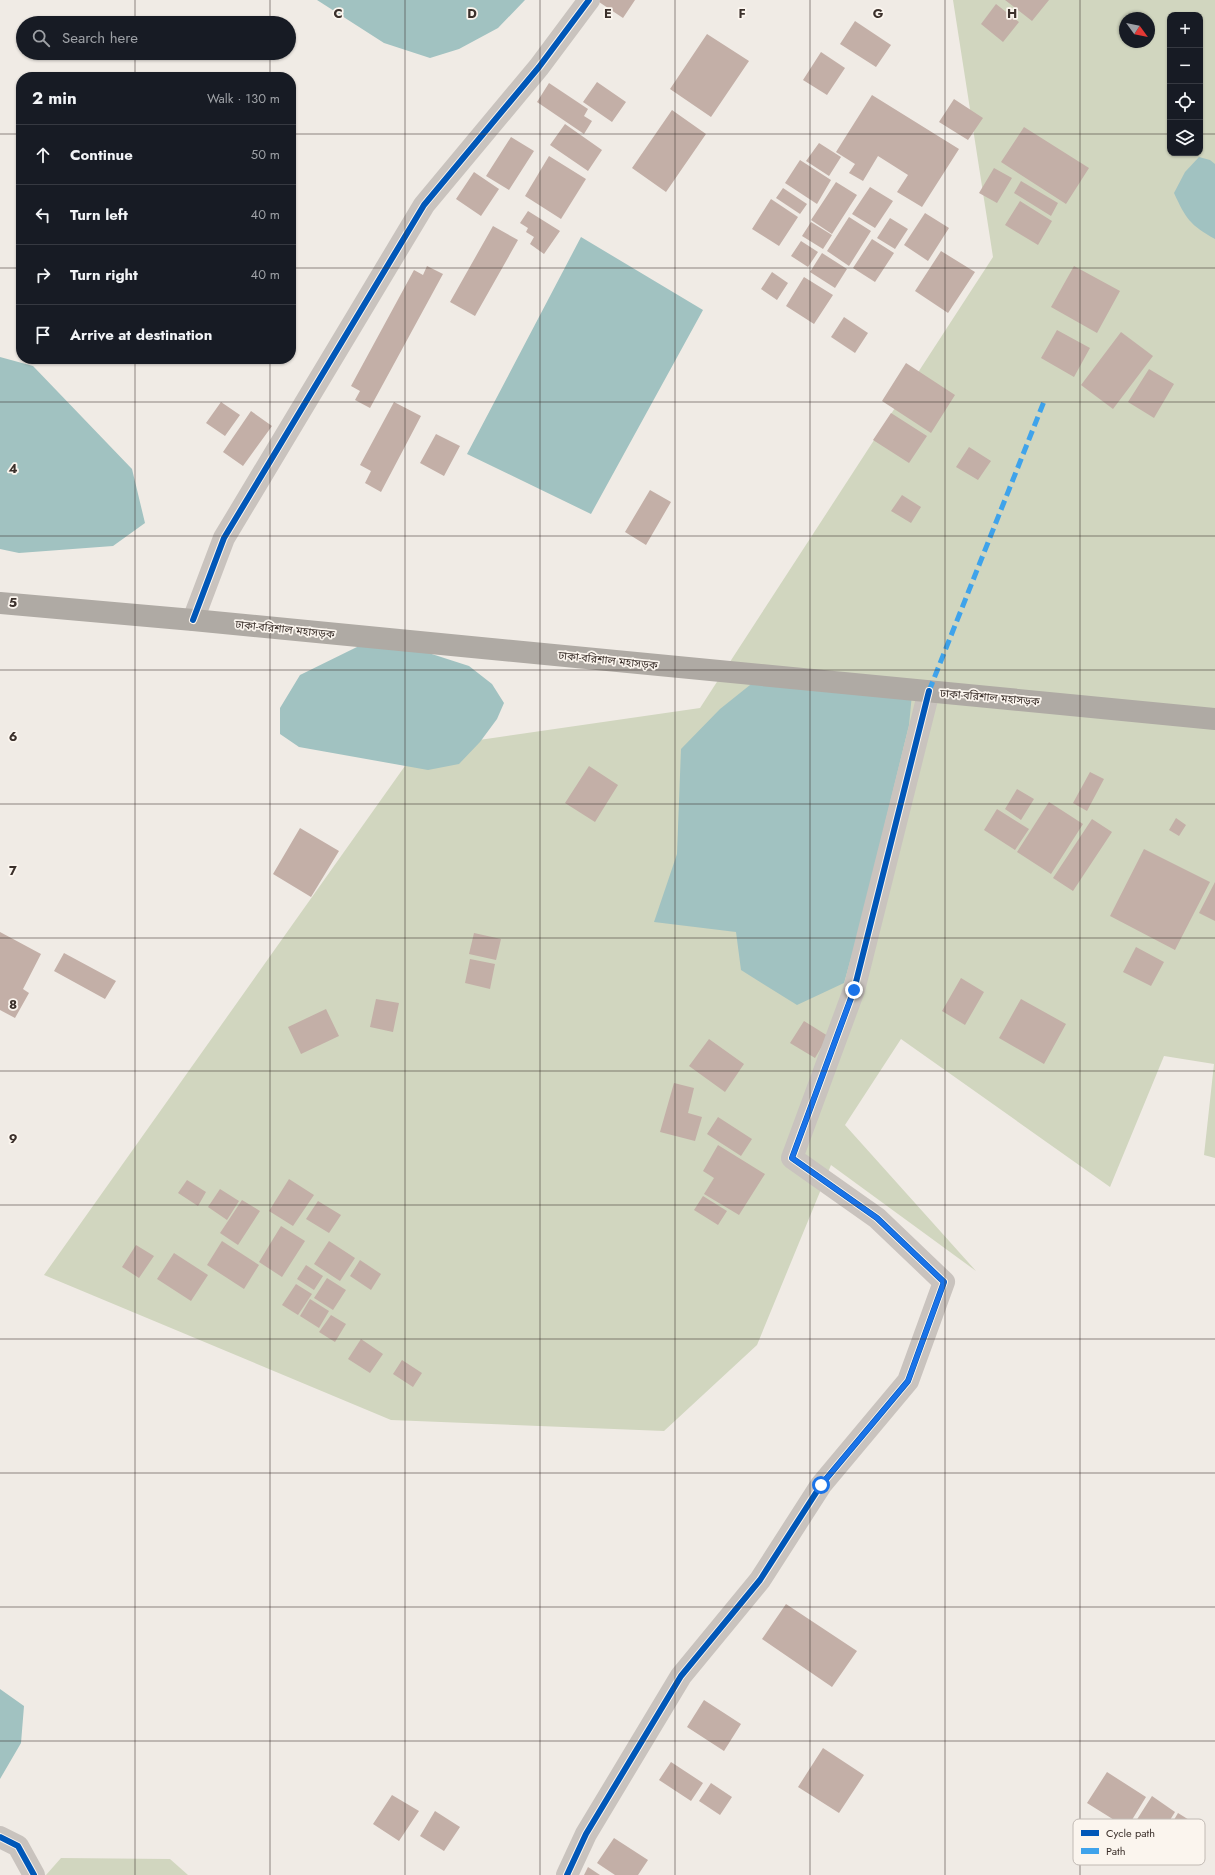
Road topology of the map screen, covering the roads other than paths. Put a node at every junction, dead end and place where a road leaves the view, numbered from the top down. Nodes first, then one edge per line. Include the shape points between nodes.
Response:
1 (589, 0) edge
2 (0, 604) edge
3 (193, 620) junction
4 (928, 691) junction
5 (1215, 719) edge
6 (0, 1837) edge
7 (34, 1875) edge
8 (567, 1875) edge

1 - 3 street via 539,67 424,205 224,538
2 - 3 highway, ঢাকা-বরিশাল মহাসড়ক
3 - 4 highway, ঢাকা-বরিশাল মহাসড়ক
4 - 5 highway, ঢাকা-বরিশাল মহাসড়ক
4 - 8 street via 854,990 792,1158 877,1218 944,1282 908,1381 821,1485 760,1580 681,1676 586,1834
6 - 7 street via 18,1846

